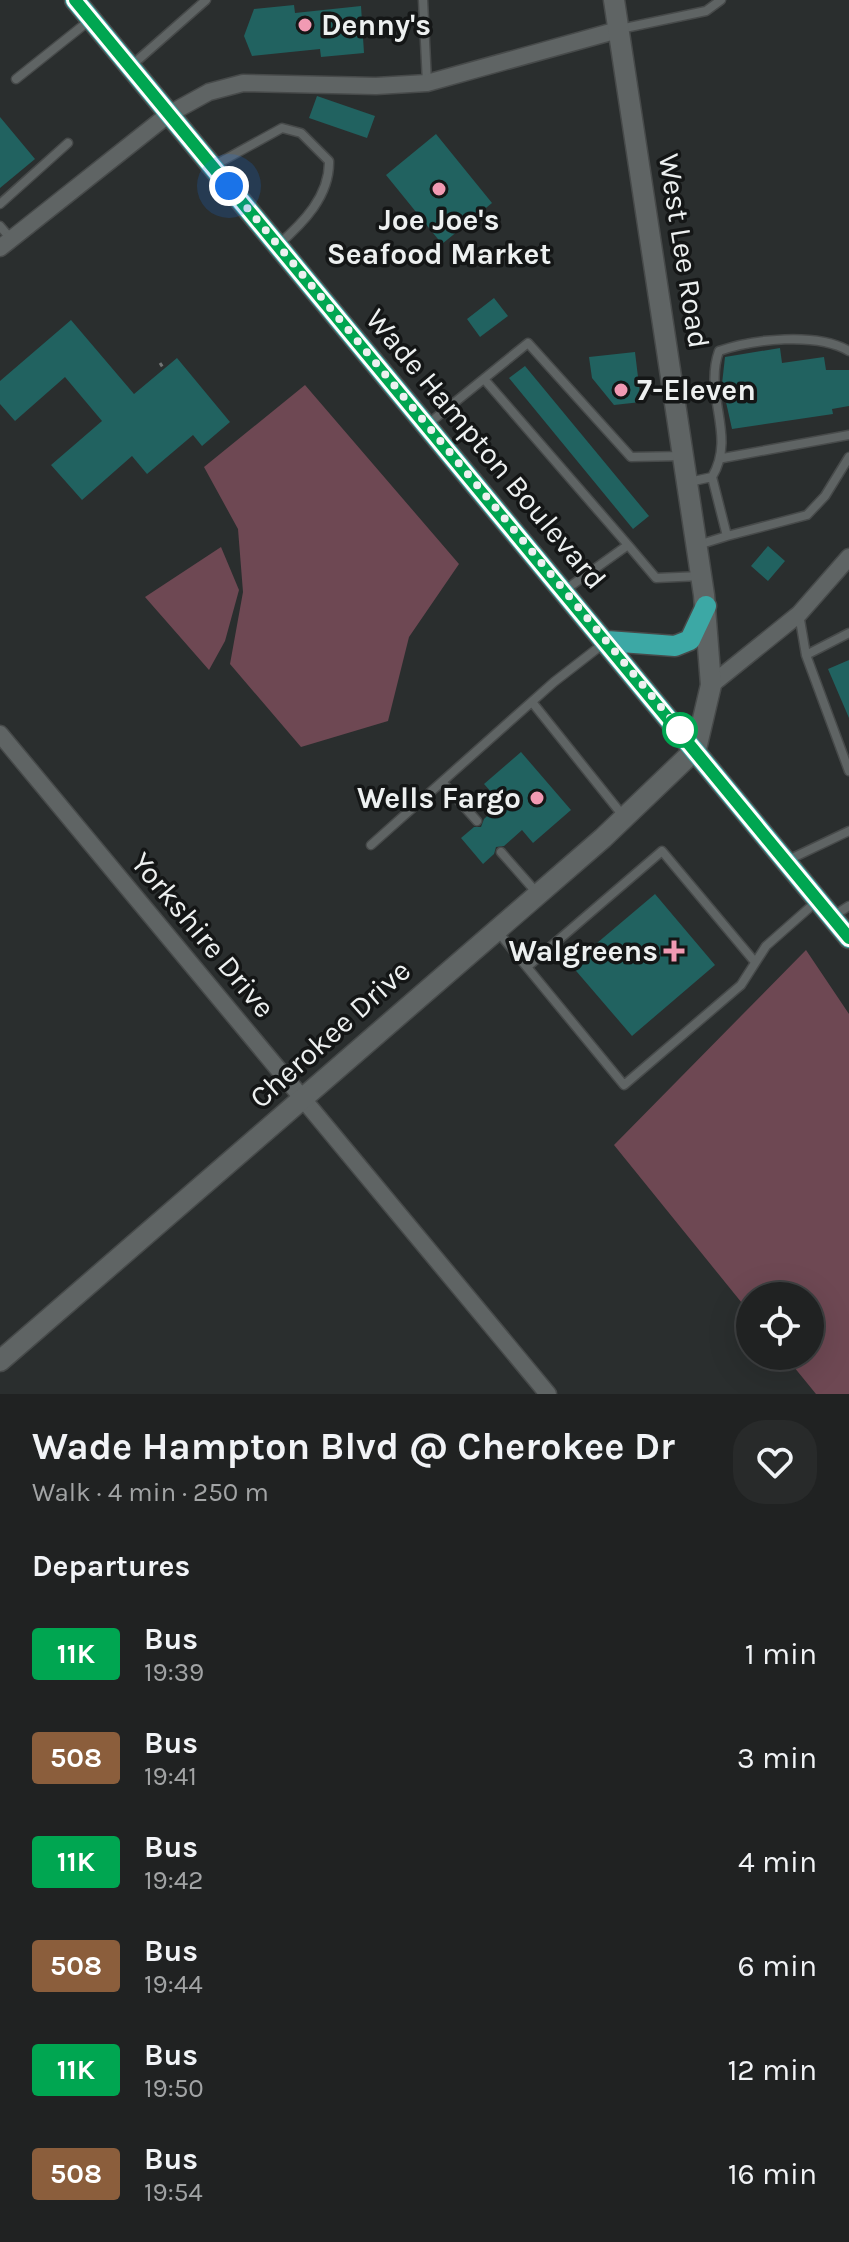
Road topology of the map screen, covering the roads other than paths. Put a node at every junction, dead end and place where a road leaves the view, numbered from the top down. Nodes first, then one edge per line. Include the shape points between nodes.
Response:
1 (76, 0) edge
2 (206, 0) edge
3 (423, 0) edge
4 (614, 0) edge
5 (721, 0) edge
6 (91, 19) junction
7 (618, 30) junction
8 (130, 67) junction
9 (16, 79) dead end
10 (427, 83) junction
11 (169, 114) junction
12 (68, 143) dead end
13 (213, 166) junction
14 (0, 204) edge
15 (4, 238) edge
16 (278, 245) junction
17 (849, 351) edge
18 (484, 379) junction
19 (427, 425) junction
20 (849, 435) edge
21 (684, 456) junction
22 (849, 457) edge
23 (723, 458) junction
24 (712, 477) junction
25 (688, 482) junction
26 (727, 536) junction
27 (628, 545) junction
28 (698, 545) junction
29 (849, 557) edge
30 (702, 576) junction
31 (565, 590) junction
32 (706, 606) junction
33 (799, 614) junction
34 (849, 633) edge
35 (607, 641) junction
36 (806, 655) junction
37 (711, 685) junction
38 (532, 702) junction
39 (0, 734) edge
40 (696, 749) junction
41 (849, 771) edge
42 (442, 782) junction
43 (624, 817) junction
44 (477, 821) dead end
45 (849, 831) edge
46 (371, 845) dead end
47 (501, 852) dead end
48 (786, 861) junction
49 (537, 893) junction
50 (818, 900) junction
51 (840, 911) edge
52 (495, 928) junction
53 (849, 938) edge
54 (755, 962) junction
55 (527, 967) junction
56 (302, 1098) junction
57 (0, 1361) edge
58 (548, 1394) edge

1 - 6 main road, Wade Hampton Boulevard
2 - 8 lane
3 - 10 lane
4 - 7 street, West Lee Road
5 - 7 lane via 706,11
6 - 8 main road, Wade Hampton Boulevard
6 - 9 lane
7 - 10 street
7 - 21 street, West Lee Road
8 - 11 main road, Wade Hampton Boulevard
10 - 11 street via 243,83 209,92
11 - 13 main road, Wade Hampton Boulevard
11 - 15 street
12 - 14 lane
13 - 16 main road, Wade Hampton Boulevard
13 - 16 lane via 282,128 301,133 329,161 329,174 308,218
16 - 19 main road, Wade Hampton Boulevard
17 - 23 lane via 832,341 746,341 719,351 713,368
18 - 19 lane
18 - 21 lane via 528,343 631,457
18 - 27 lane
19 - 31 main road, Wade Hampton Boulevard
20 - 23 lane
21 - 25 street, West Lee Road
22 - 26 lane via 807,515
23 - 24 lane
24 - 25 lane
24 - 26 lane
25 - 28 street, West Lee Road
26 - 28 lane
27 - 30 lane via 656,578
27 - 31 lane
28 - 30 street, West Lee Road
29 - 33 street
30 - 32 street, West Lee Road
31 - 35 main road, Wade Hampton Boulevard
32 - 35 main road via 690,640 675,646
32 - 37 street, West Lee Road
33 - 36 lane
33 - 37 street
34 - 36 lane
35 - 38 lane
35 - 40 main road, Wade Hampton Boulevard
36 - 41 lane
37 - 40 street, West Lee Road
38 - 42 lane
38 - 43 lane
39 - 56 street, Yorkshire Drive
40 - 43 street, Cherokee Drive
40 - 48 main road, Wade Hampton Boulevard
42 - 44 lane
42 - 46 lane
43 - 49 street, Cherokee Drive
45 - 48 lane
47 - 49 lane
48 - 50 main road, Wade Hampton Boulevard
49 - 52 street, Cherokee Drive
50 - 51 main road, Wade Hampton Boulevard
50 - 54 lane
51 - 53 main road, Wade Hampton Boulevard
52 - 55 lane
52 - 56 street, Cherokee Drive
54 - 55 lane via 662,851
54 - 55 lane via 741,985 624,1085
56 - 57 street, Cherokee Drive
56 - 58 street, Yorkshire Drive

